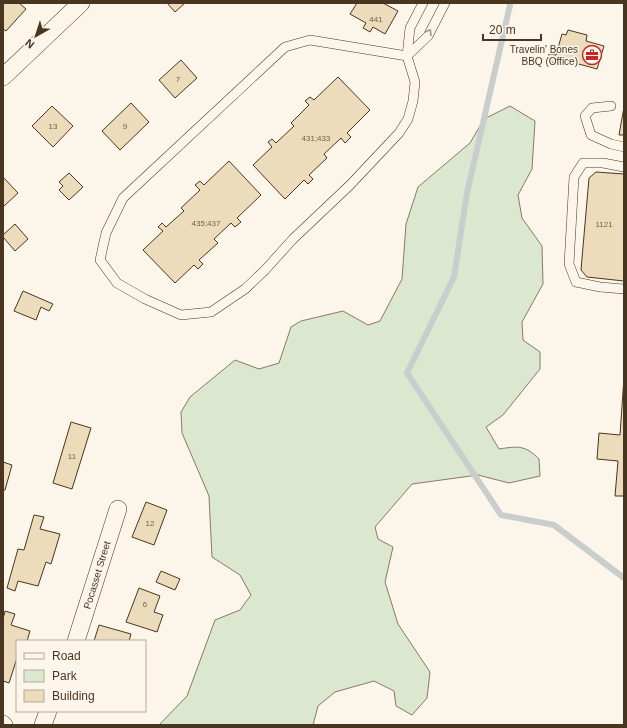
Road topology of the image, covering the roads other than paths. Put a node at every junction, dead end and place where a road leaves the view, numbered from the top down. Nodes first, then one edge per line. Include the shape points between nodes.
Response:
1 (81, 3) edge
2 (423, 3) edge
3 (445, 3) edge
4 (407, 56) junction
5 (3, 77) edge
6 (611, 106) dead end
7 (624, 147) edge
8 (624, 167) edge
9 (624, 289) edge
10 (118, 509) dead end
11 (76, 640) edge
12 (48, 712) edge
13 (42, 725) edge

1 - 5 street
2 - 4 lane via 410,28
4 -> 3 lane via 428,36
4 - 4 lane via 415,82 414,95 408,119 399,133 265,270 245,289 211,312 181,315 145,299 117,283 100,260 106,233 123,198 285,47 310,40
6 - 7 lane via 592,108 585,116 591,135
8 - 9 lane via 583,163 574,177 569,264 576,282
10 - 11 street, Pocasset Street
12 - 13 street

